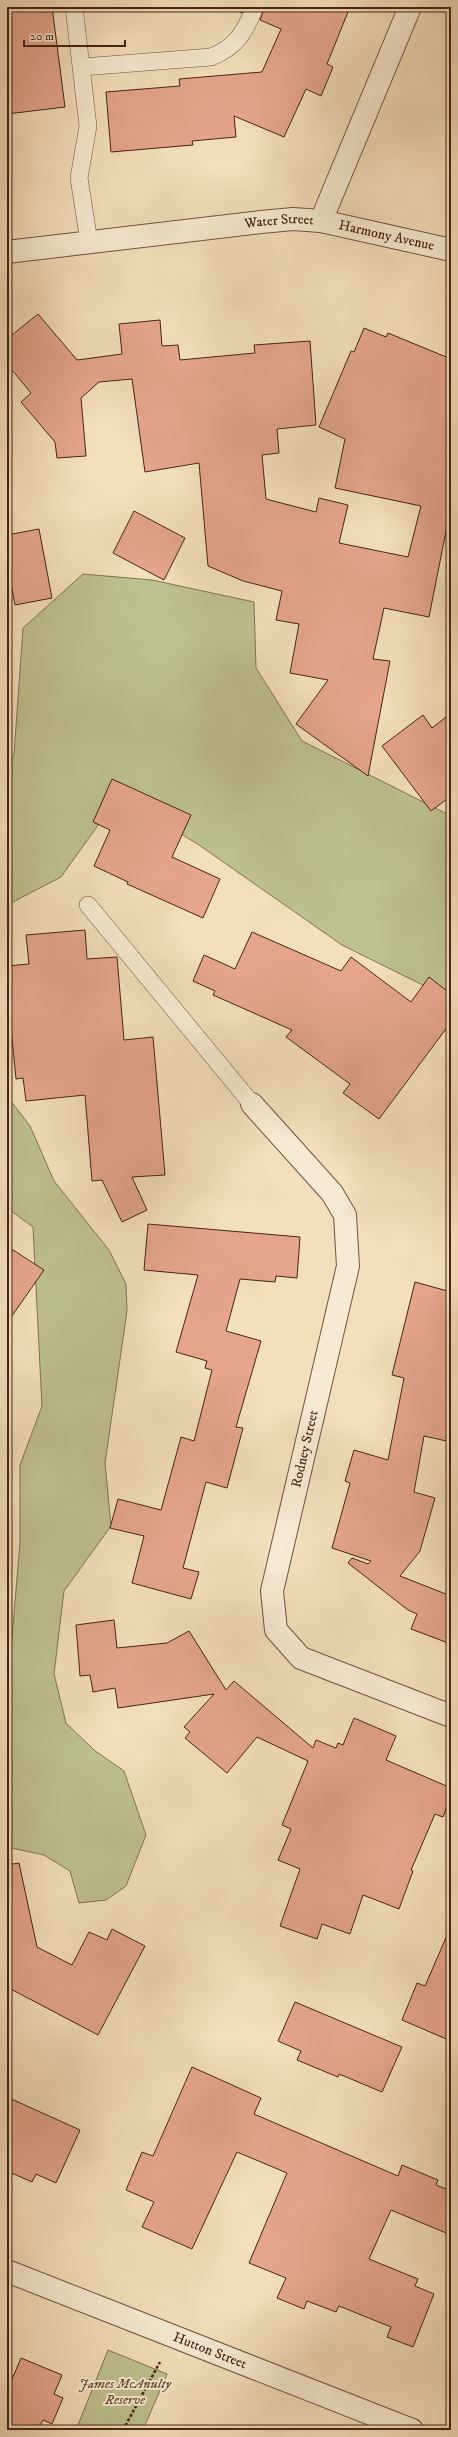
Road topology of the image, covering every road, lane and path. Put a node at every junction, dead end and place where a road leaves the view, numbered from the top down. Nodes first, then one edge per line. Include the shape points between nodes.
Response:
1 (74, 7) edge
2 (255, 7) edge
3 (410, 7) edge
4 (82, 67) junction
5 (321, 221) junction
6 (89, 242) junction
7 (451, 250) edge
8 (7, 252) edge
9 (88, 905) dead end
10 (252, 1104) joint
11 (451, 1716) edge
12 (7, 2271) edge
13 (162, 2358) dead end
14 (123, 2430) edge
15 (412, 2430) edge

1 - 4 lane
2 - 4 lane via 239,40 222,53 211,57
3 - 5 street, Water Street
4 - 6 lane via 88,126 79,178
5 - 6 street, Water Street via 294,219
5 - 7 street, Harmony Avenue
6 - 8 street, Water Street
9 - 10 lane
10 - 11 street, Rodney Street via 332,1193 345,1215 348,1266 272,1591 276,1630 300,1658
12 - 15 street, Hutton Street
13 - 14 path

